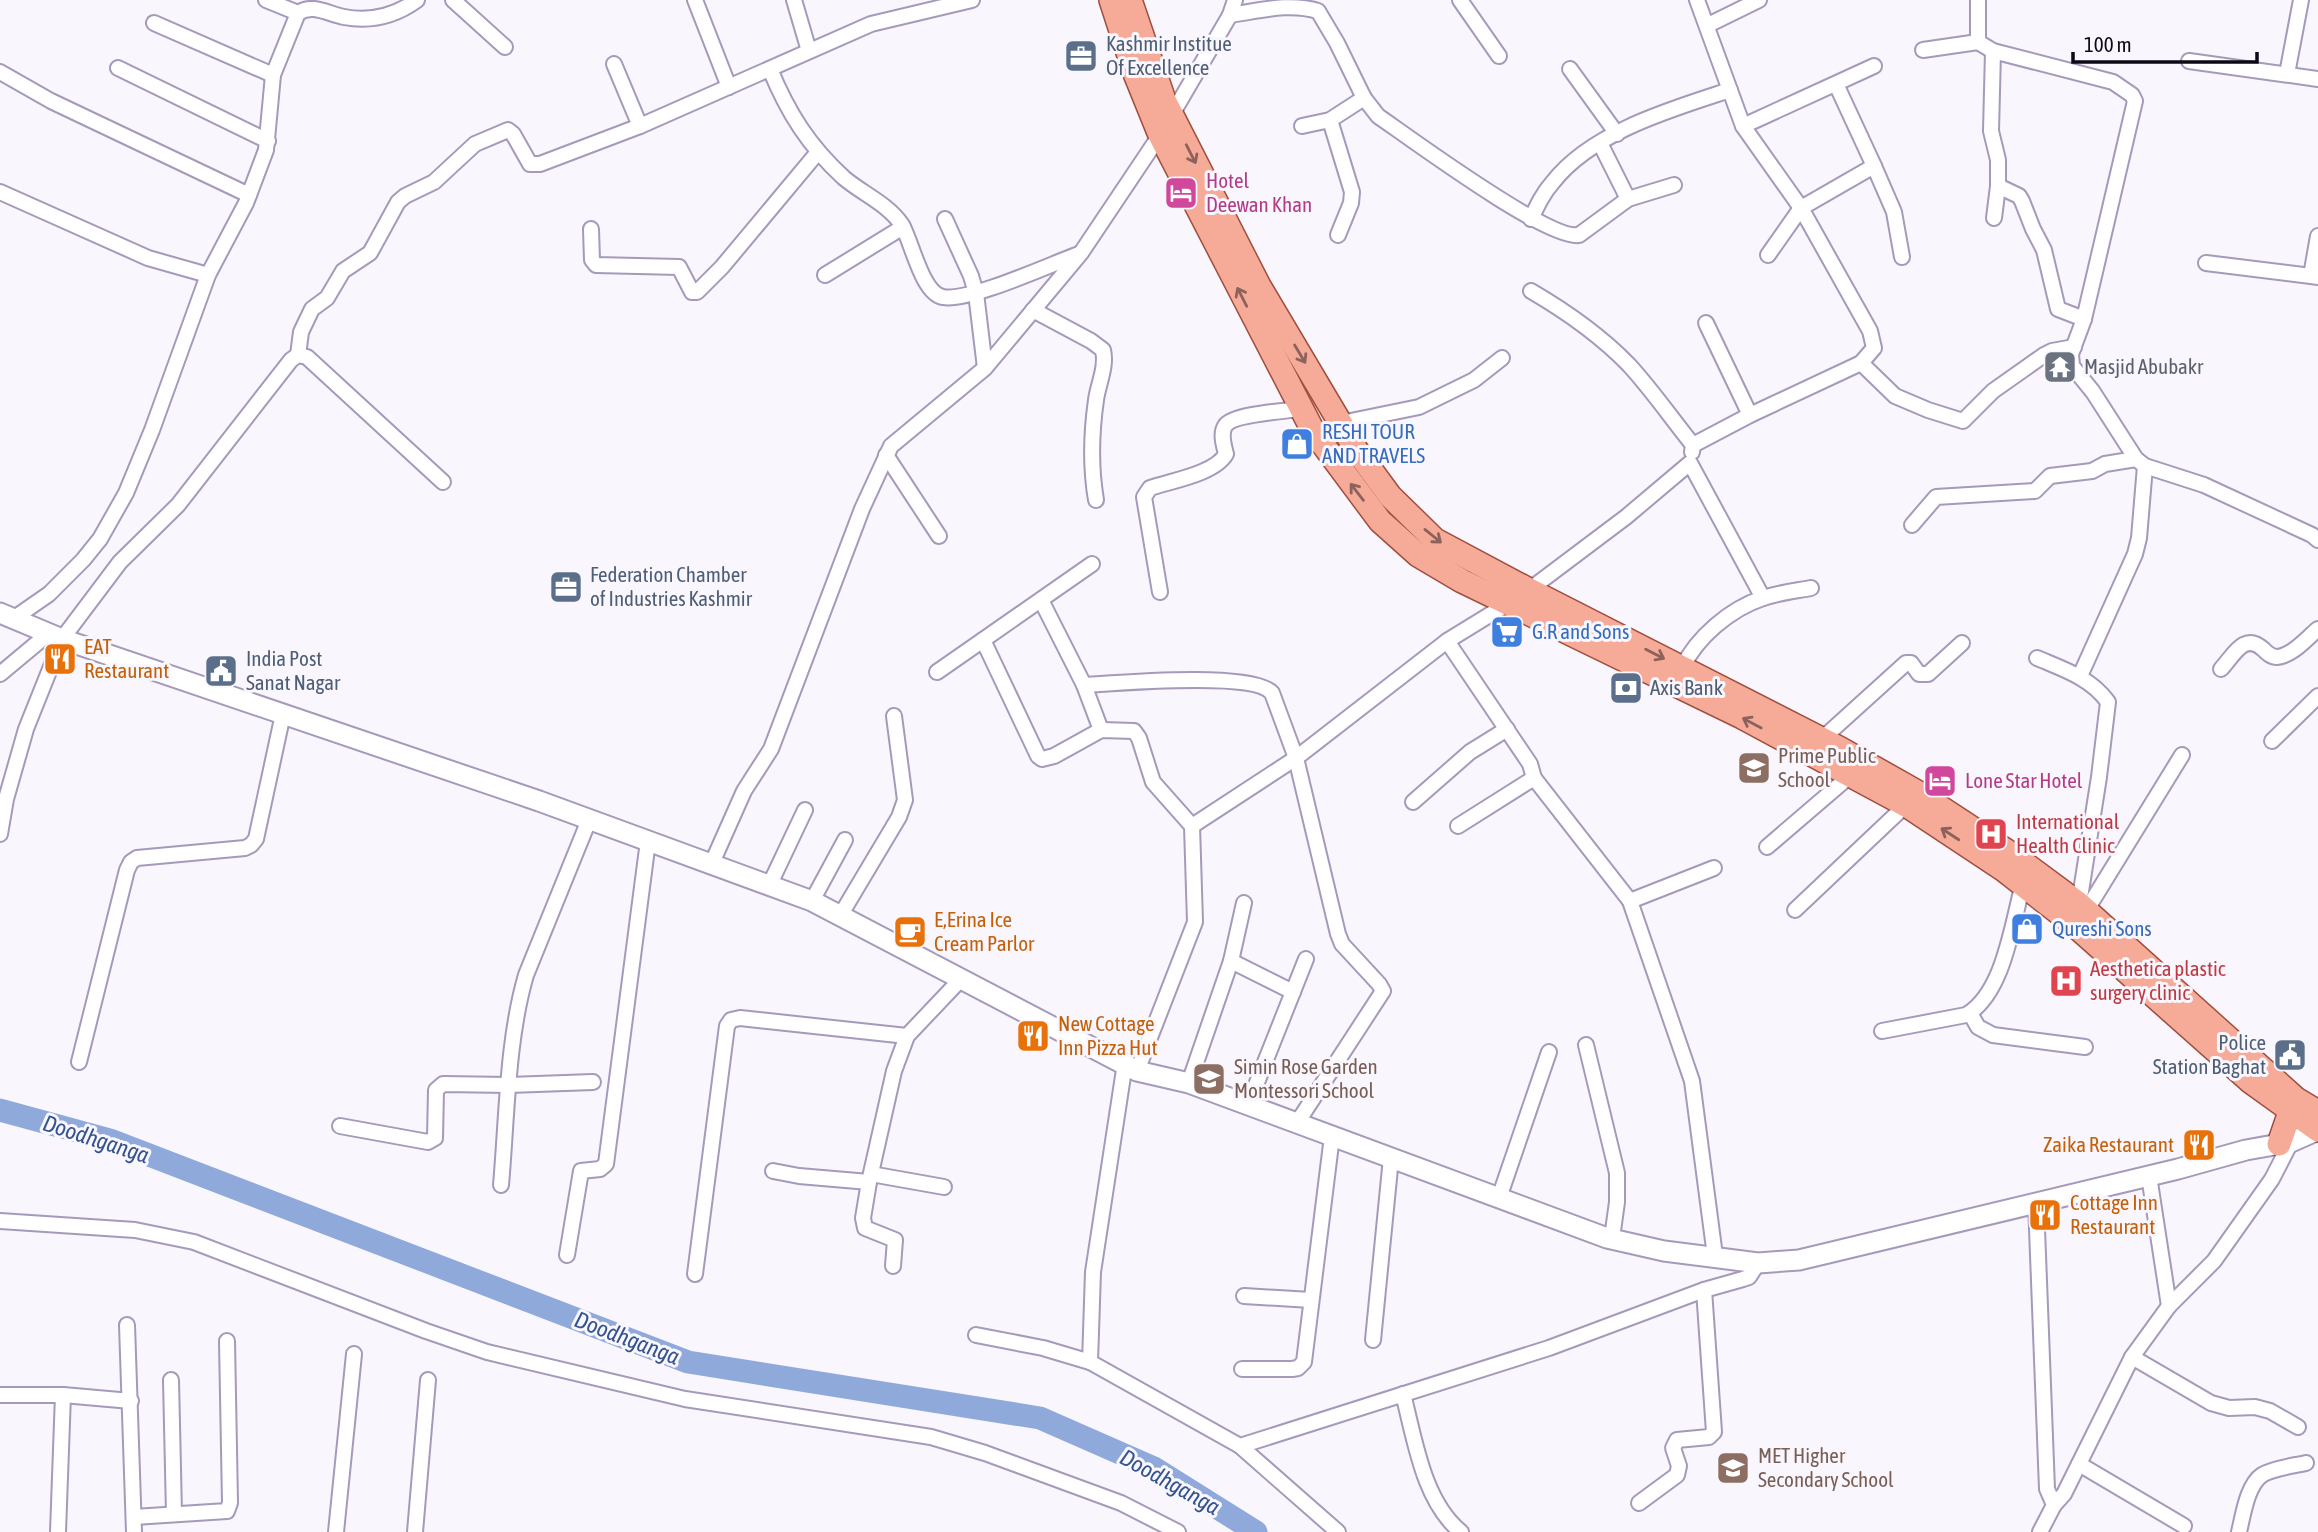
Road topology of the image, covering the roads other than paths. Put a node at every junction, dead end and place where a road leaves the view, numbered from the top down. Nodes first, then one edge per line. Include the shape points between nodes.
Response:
1 (266, 0) edge
2 (417, 0) edge
3 (453, 0) edge
4 (695, 0) edge
5 (794, 0) edge
6 (972, 0) edge
7 (1111, 0) edge
8 (1130, 0) edge
9 (1235, 0) edge
10 (1460, 0) edge
11 (1697, 0) edge
12 (1759, 0) edge
13 (1978, 0) edge
14 (2301, 0) edge
15 (1320, 5) edge
16 (298, 13) junction
17 (1230, 15) junction
18 (154, 23) dead end
19 (1708, 25) junction
20 (1978, 41) junction
21 (505, 47) dead end
22 (1923, 50) dead end
23 (809, 51) junction
24 (1993, 51) junction
25 (1499, 57) dead end
26 (2189, 61) dead end
27 (614, 64) dead end
28 (1874, 66) dead end
29 (118, 68) dead end
30 (771, 69) junction
31 (1570, 69) dead end
32 (0, 72) edge
33 (2287, 74) junction
34 (274, 75) junction
35 (2318, 79) edge
36 (1836, 84) junction
37 (729, 87) junction
38 (1730, 90) junction
39 (1364, 97) junction
40 (1171, 114) junction
41 (1330, 120) junction
42 (640, 126) junction
43 (1302, 126) dead end
44 (1743, 126) junction
45 (1617, 134) junction
46 (1160, 135) junction
47 (268, 141) junction
48 (1600, 143) junction
49 (818, 152) junction
50 (1874, 166) junction
51 (1674, 185) dead end
52 (1998, 186) junction
53 (0, 192) edge
54 (249, 195) junction
55 (1628, 199) junction
56 (1801, 208) junction
57 (1994, 218) dead end
58 (945, 219) dead end
59 (1531, 219) junction
60 (903, 227) junction
61 (591, 229) dead end
62 (1338, 235) dead end
63 (2318, 236) edge
64 (1081, 253) junction
65 (1768, 256) dead end
66 (1902, 257) dead end
67 (2206, 263) dead end
68 (208, 275) junction
69 (825, 275) dead end
70 (2315, 277) edge
71 (1531, 291) dead end
72 (976, 293) junction
73 (1033, 310) junction
74 (2084, 319) junction
75 (1706, 323) dead end
76 (2074, 347) junction
77 (298, 355) junction
78 (1502, 358) dead end
79 (1861, 363) junction
80 (985, 368) junction
81 (1300, 409) junction
82 (1750, 415) junction
83 (1341, 423) junction
84 (1693, 445) junction
85 (886, 454) junction
86 (1690, 463) junction
87 (2140, 463) junction
88 (443, 482) dead end
89 (1096, 500) dead end
90 (1912, 524) dead end
91 (939, 536) dead end
92 (2318, 540) edge
93 (1092, 564) dead end
94 (1811, 588) dead end
95 (1160, 592) dead end
96 (1519, 596) junction
97 (1763, 598) junction
98 (1041, 600) junction
99 (7, 616) edge
100 (2318, 629) edge
101 (55, 636) junction
102 (983, 640) junction
103 (1447, 641) junction
104 (1962, 643) dead end
105 (2037, 658) dead end
106 (1682, 668) junction
107 (2221, 669) dead end
108 (937, 672) dead end
109 (0, 674) edge
110 (2080, 676) junction
111 (1084, 685) junction
112 (2318, 696) edge
113 (283, 714) junction
114 (894, 716) dead end
115 (1507, 729) junction
116 (1101, 730) junction
117 (1822, 739) junction
118 (2272, 741) dead end
119 (2182, 755) dead end
120 (1296, 758) junction
121 (1851, 775) junction
122 (1534, 778) junction
123 (1413, 802) dead end
124 (1906, 805) junction
125 (805, 810) dead end
126 (589, 820) junction
127 (1458, 826) dead end
128 (1192, 827) junction
129 (0, 834) edge
130 (845, 840) dead end
131 (648, 841) junction
132 (1767, 847) dead end
133 (712, 863) junction
134 (1714, 868) dead end
135 (770, 884) junction
136 (2023, 884) junction
137 (812, 901) junction
138 (1630, 901) junction
139 (1244, 903) dead end
140 (2083, 907) junction
141 (1795, 910) dead end
142 (840, 916) junction
143 (1306, 960) dead end
144 (1231, 961) junction
145 (962, 978) junction
146 (1293, 992) junction
147 (1970, 1013) junction
148 (1882, 1031) dead end
149 (907, 1036) junction
150 (1586, 1045) dead end
151 (2085, 1047) dead end
152 (1549, 1052) dead end
153 (79, 1062) dead end
154 (1131, 1067) junction
155 (593, 1083) dead end
156 (1189, 1083) junction
157 (509, 1085) junction
158 (1248, 1105) junction
159 (2290, 1112) junction
160 (2318, 1112) edge
161 (1297, 1123) junction
162 (340, 1126) dead end
163 (2318, 1130) edge
164 (1332, 1136) junction
165 (2285, 1143) junction
166 (1391, 1158) junction
167 (773, 1171) dead end
168 (2149, 1176) junction
169 (870, 1178) junction
170 (502, 1185) dead end
171 (944, 1187) dead end
172 (1499, 1198) junction
173 (2036, 1203) junction
174 (0, 1221) edge
175 (1612, 1238) junction
176 (568, 1255) dead end
177 (1715, 1256) junction
178 (1758, 1263) junction
179 (892, 1266) dead end
180 (695, 1274) dead end
181 (1704, 1290) junction
182 (1244, 1296) dead end
183 (1311, 1300) junction
184 (2169, 1306) junction
185 (127, 1325) dead end
186 (976, 1335) dead end
187 (227, 1340) dead end
188 (1373, 1340) dead end
189 (354, 1354) dead end
190 (2132, 1357) junction
191 (1090, 1363) junction
192 (1242, 1368) dead end
193 (171, 1380) dead end
194 (428, 1380) dead end
195 (1403, 1394) junction
196 (0, 1395) edge
197 (63, 1395) junction
198 (131, 1401) junction
199 (2298, 1427) dead end
200 (1240, 1446) junction
201 (2306, 1463) dead end
202 (2079, 1464) junction
203 (1639, 1503) dead end
204 (2054, 1505) junction
205 (174, 1514) junction
206 (134, 1524) edge
207 (2184, 1525) dead end
208 (58, 1532) edge
209 (336, 1532) edge
210 (415, 1532) edge
211 (1178, 1532) edge
212 (1338, 1532) edge
213 (1461, 1532) edge
214 (2039, 1532) edge
215 (2239, 1532) edge

1 - 16 street
2 - 16 street via 379,18 346,17 313,8
3 - 21 street
4 - 37 street
5 - 23 street
6 - 23 street via 871,24
7 - 46 main road via 1133,71
8 - 40 main road
9 - 17 street
10 - 25 street
11 - 19 street
12 - 19 street
13 - 20 street
14 - 33 street
15 - 17 street
15 - 39 street
16 - 34 street
17 - 40 street
18 - 34 street
19 - 38 street
20 - 22 street
20 - 24 street
23 - 30 street
24 - 52 street via 1991,131
24 - 74 street via 2113,82 2135,101
26 - 33 street
27 - 42 street
28 - 36 street
29 - 47 street
30 - 37 street
30 - 49 street via 793,120
31 - 45 street
32 - 54 street
33 - 35 street
34 - 47 street
36 - 44 street
36 - 50 street
37 - 42 street
38 - 44 street
38 - 45 street
39 - 41 street
39 - 59 street via 1378,116
40 - 46 street
40 -> 83 main road via 1259,286
41 - 43 street
41 - 62 street via 1352,192
42 - 77 street via 536,165 530,164 508,130 475,144 434,182 398,202 370,253 343,271 333,290 309,315
44 - 56 street
45 - 48 street
46 - 64 street
81 -> 46 main road
47 - 54 street
48 - 55 street
48 - 59 street via 1558,175
49 - 60 street
49 - 61 street via 697,292 692,292 679,267 596,265
50 - 56 street
50 - 66 street via 1894,212
51 - 55 street
52 - 57 street
52 - 74 street via 2019,195 2047,258 2058,309
53 - 68 street via 148,258
54 - 68 street
55 - 59 street via 1578,235 1564,234
56 - 65 street
56 - 79 street via 1870,331 1874,348
58 - 72 street
60 - 69 street
60 - 72 street via 932,292 948,298
63 - 70 street
64 - 72 street
64 - 73 street
67 - 70 street
68 - 99 street via 152,430 113,518 66,578
71 - 84 street via 1612,348
72 - 80 street
73 - 80 street
73 - 89 street via 1103,350 1090,465
74 - 76 street
75 - 82 street
76 - 79 street via 2044,355 1993,391 1963,421 1895,396
76 - 87 street via 2072,366
77 - 88 street via 307,357
77 - 101 street via 178,505
78 - 83 street via 1474,380 1419,407
79 - 82 street
80 - 85 street via 903,434
81 - 95 street via 1234,419 1224,427 1226,454 1219,463 1146,492
96 -> 81 main road via 1462,581 1418,555 1380,521
82 - 84 street
83 -> 96 main road via 1390,496 1435,540
84 - 86 street
85 - 91 street
85 - 133 street via 771,748 744,791
86 - 96 street
86 - 97 street
87 - 90 street via 2105,464 2092,471 2050,477 2035,491 1936,497
87 - 92 street via 2204,485
87 - 110 street via 2140,538
93 - 98 street
94 - 97 street
96 - 103 street
96 -> 106 main road
121 -> 96 main road
97 - 106 street via 1705,636
98 - 102 street
98 - 111 street
99 - 101 main road
100 - 107 street via 2280,656 2248,642
101 - 109 street
101 - 113 main road
101 - 129 street via 17,758
102 - 108 street
102 - 116 street via 1038,756 1054,756
103 - 115 street
103 - 120 street
104 - 117 street via 1928,674 1919,674 1906,663
105 - 110 street
106 - 117 main road
110 - 140 street via 2108,705
111 - 116 street
111 - 120 street via 1161,680 1267,687
112 - 118 street
113 - 126 main road
113 - 153 street via 251,845 131,862
114 - 142 street via 905,800
115 - 122 street
115 - 123 street via 1470,752
116 - 128 street via 1134,731 1153,782
117 - 140 main road via 1917,792
119 - 140 street
120 - 128 street
120 - 161 street via 1338,934 1383,991
121 - 124 main road
121 - 132 street
122 - 127 street
122 - 138 street
136 -> 124 main road
124 - 141 street
125 - 135 street
126 - 131 main road
126 - 157 street via 526,975
128 - 154 street via 1195,922
130 - 137 street
131 - 133 main road
131 - 176 street via 606,1164 600,1170 582,1171
133 - 135 main road
134 - 138 street
135 - 137 main road
136 - 147 street via 2003,962 1987,995
136 - 159 main road
137 - 142 main road
138 - 177 street via 1692,1081
139 - 144 street
140 - 160 main road via 2296,1099
142 - 145 main road
143 - 146 street
144 - 146 street
144 - 156 street
145 - 149 street
145 - 154 main road
146 - 158 street
147 - 148 street
147 - 151 street via 1978,1027 1993,1035
149 - 169 street via 894,1071
149 - 180 street via 731,1020
150 - 175 street via 1617,1173
152 - 172 street
154 - 156 main road
154 - 191 street via 1093,1272
155 - 157 street
156 - 158 main road
157 - 162 street via 439,1086 435,1138 428,1142
157 - 170 street
158 - 161 main road
159 - 163 main road
159 - 165 main road
161 - 164 main road
163 - 165 main road
164 - 166 main road
164 - 183 street
165 - 168 main road
165 - 184 street via 2272,1179 2214,1261
166 - 172 main road
166 - 188 street
167 - 169 street
168 - 173 main road
168 - 184 street
169 - 171 street
169 - 179 street via 865,1228 895,1240
172 - 175 main road
173 - 178 main road via 1799,1261
173 - 204 street via 2047,1489
174 - 211 street via 135,1230 194,1242 487,1352 685,1399 931,1437 1121,1503
175 - 177 main road via 1664,1251
177 - 178 main road
178 - 181 street via 1749,1277
181 - 195 street via 1549,1348
181 - 203 street via 1714,1432 1709,1437 1677,1440 1673,1448 1677,1475
182 - 183 street
183 - 192 street via 1301,1365 1292,1369
184 - 190 street
185 - 198 street
186 - 191 street
187 - 205 street via 230,1503 223,1513
189 - 209 street
190 - 199 street via 2211,1403 2270,1411
190 - 202 street
191 - 200 street
193 - 205 street
194 - 210 street
195 - 200 street
195 - 213 street via 1424,1473 1444,1517
196 - 197 street
197 - 198 street
197 - 208 street
198 - 206 street
200 - 212 street
201 - 215 street via 2259,1477
202 - 204 street
202 - 207 street
204 - 214 street
205 - 206 street

